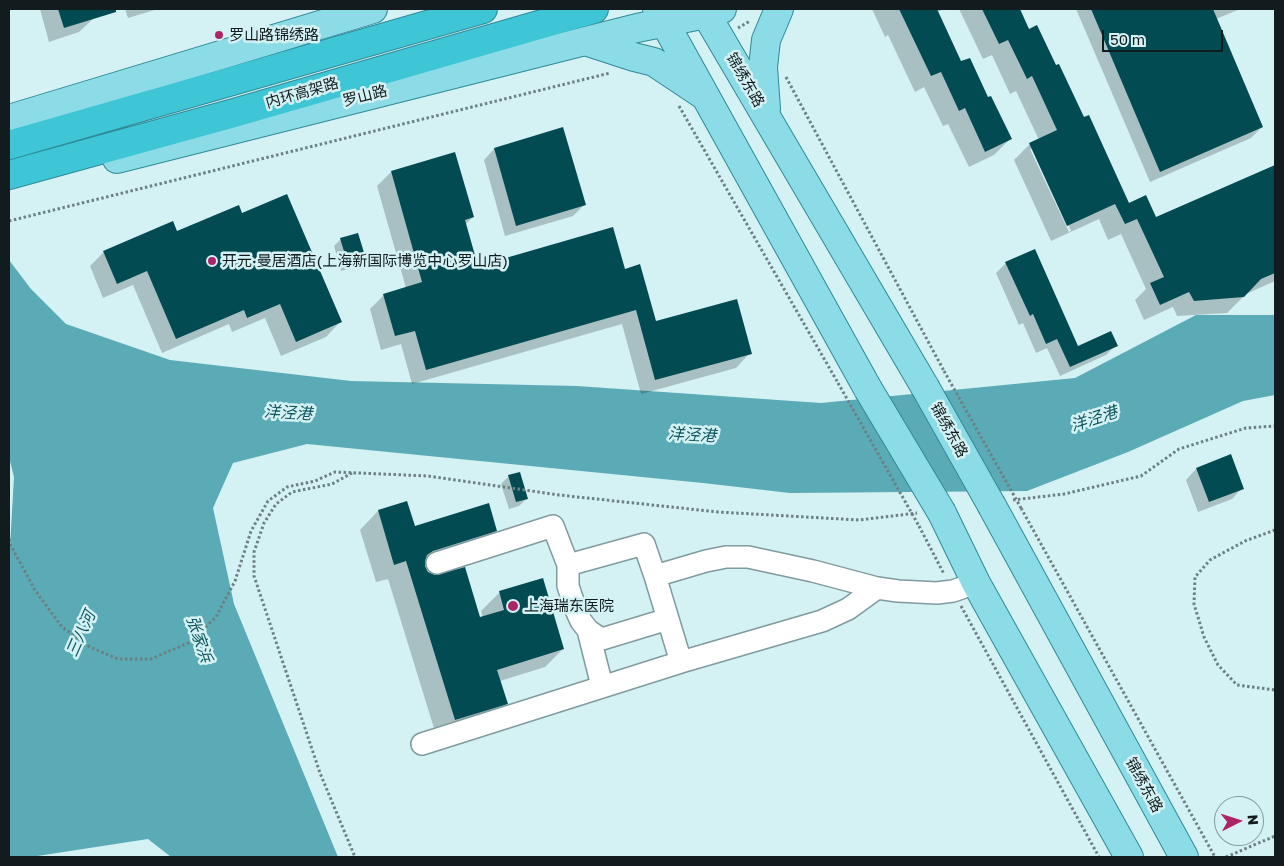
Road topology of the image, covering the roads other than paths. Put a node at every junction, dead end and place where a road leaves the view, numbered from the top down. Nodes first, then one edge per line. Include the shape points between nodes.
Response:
1 (373, 9) edge
2 (483, 9) edge
3 (594, 9) edge
4 (779, 9) edge
5 (710, 10) edge
6 (661, 16) edge
7 (585, 41) junction
8 (708, 99) junction
9 (766, 115) junction
10 (9, 119) edge
11 (9, 145) edge
12 (9, 182) edge
13 (437, 563) dead end
14 (568, 566) junction
15 (655, 576) junction
16 (965, 587) junction
17 (877, 588) junction
18 (668, 619) junction
19 (594, 639) junction
20 (681, 662) junction
21 (602, 686) junction
22 (422, 744) dead end
23 (1129, 857) edge
24 (1184, 857) edge

1 - 10 main road
2 - 11 highway, 内环高架路
3 - 12 highway, 内环高架路
4 - 9 main road via 766,40 763,67
5 - 6 main road, 罗山路
5 - 9 main road, 锦绣东路
6 - 7 main road, 罗山路
6 - 8 main road
7 - 8 main road via 654,62
7 - 12 main road, 罗山路
8 - 16 main road, bridge via 868,389 926,517
9 - 24 main road, 锦绣东路, bridge via 935,379
13 - 14 lane via 553,526
14 - 15 lane via 644,544
14 - 19 lane via 568,586 576,610
15 - 17 lane via 706,560 748,557
15 - 18 lane
16 - 17 lane via 921,593
16 - 23 main road
17 - 20 lane via 848,609 822,620
18 - 19 lane
18 - 20 lane
19 - 21 lane
20 - 21 lane
21 - 22 lane

